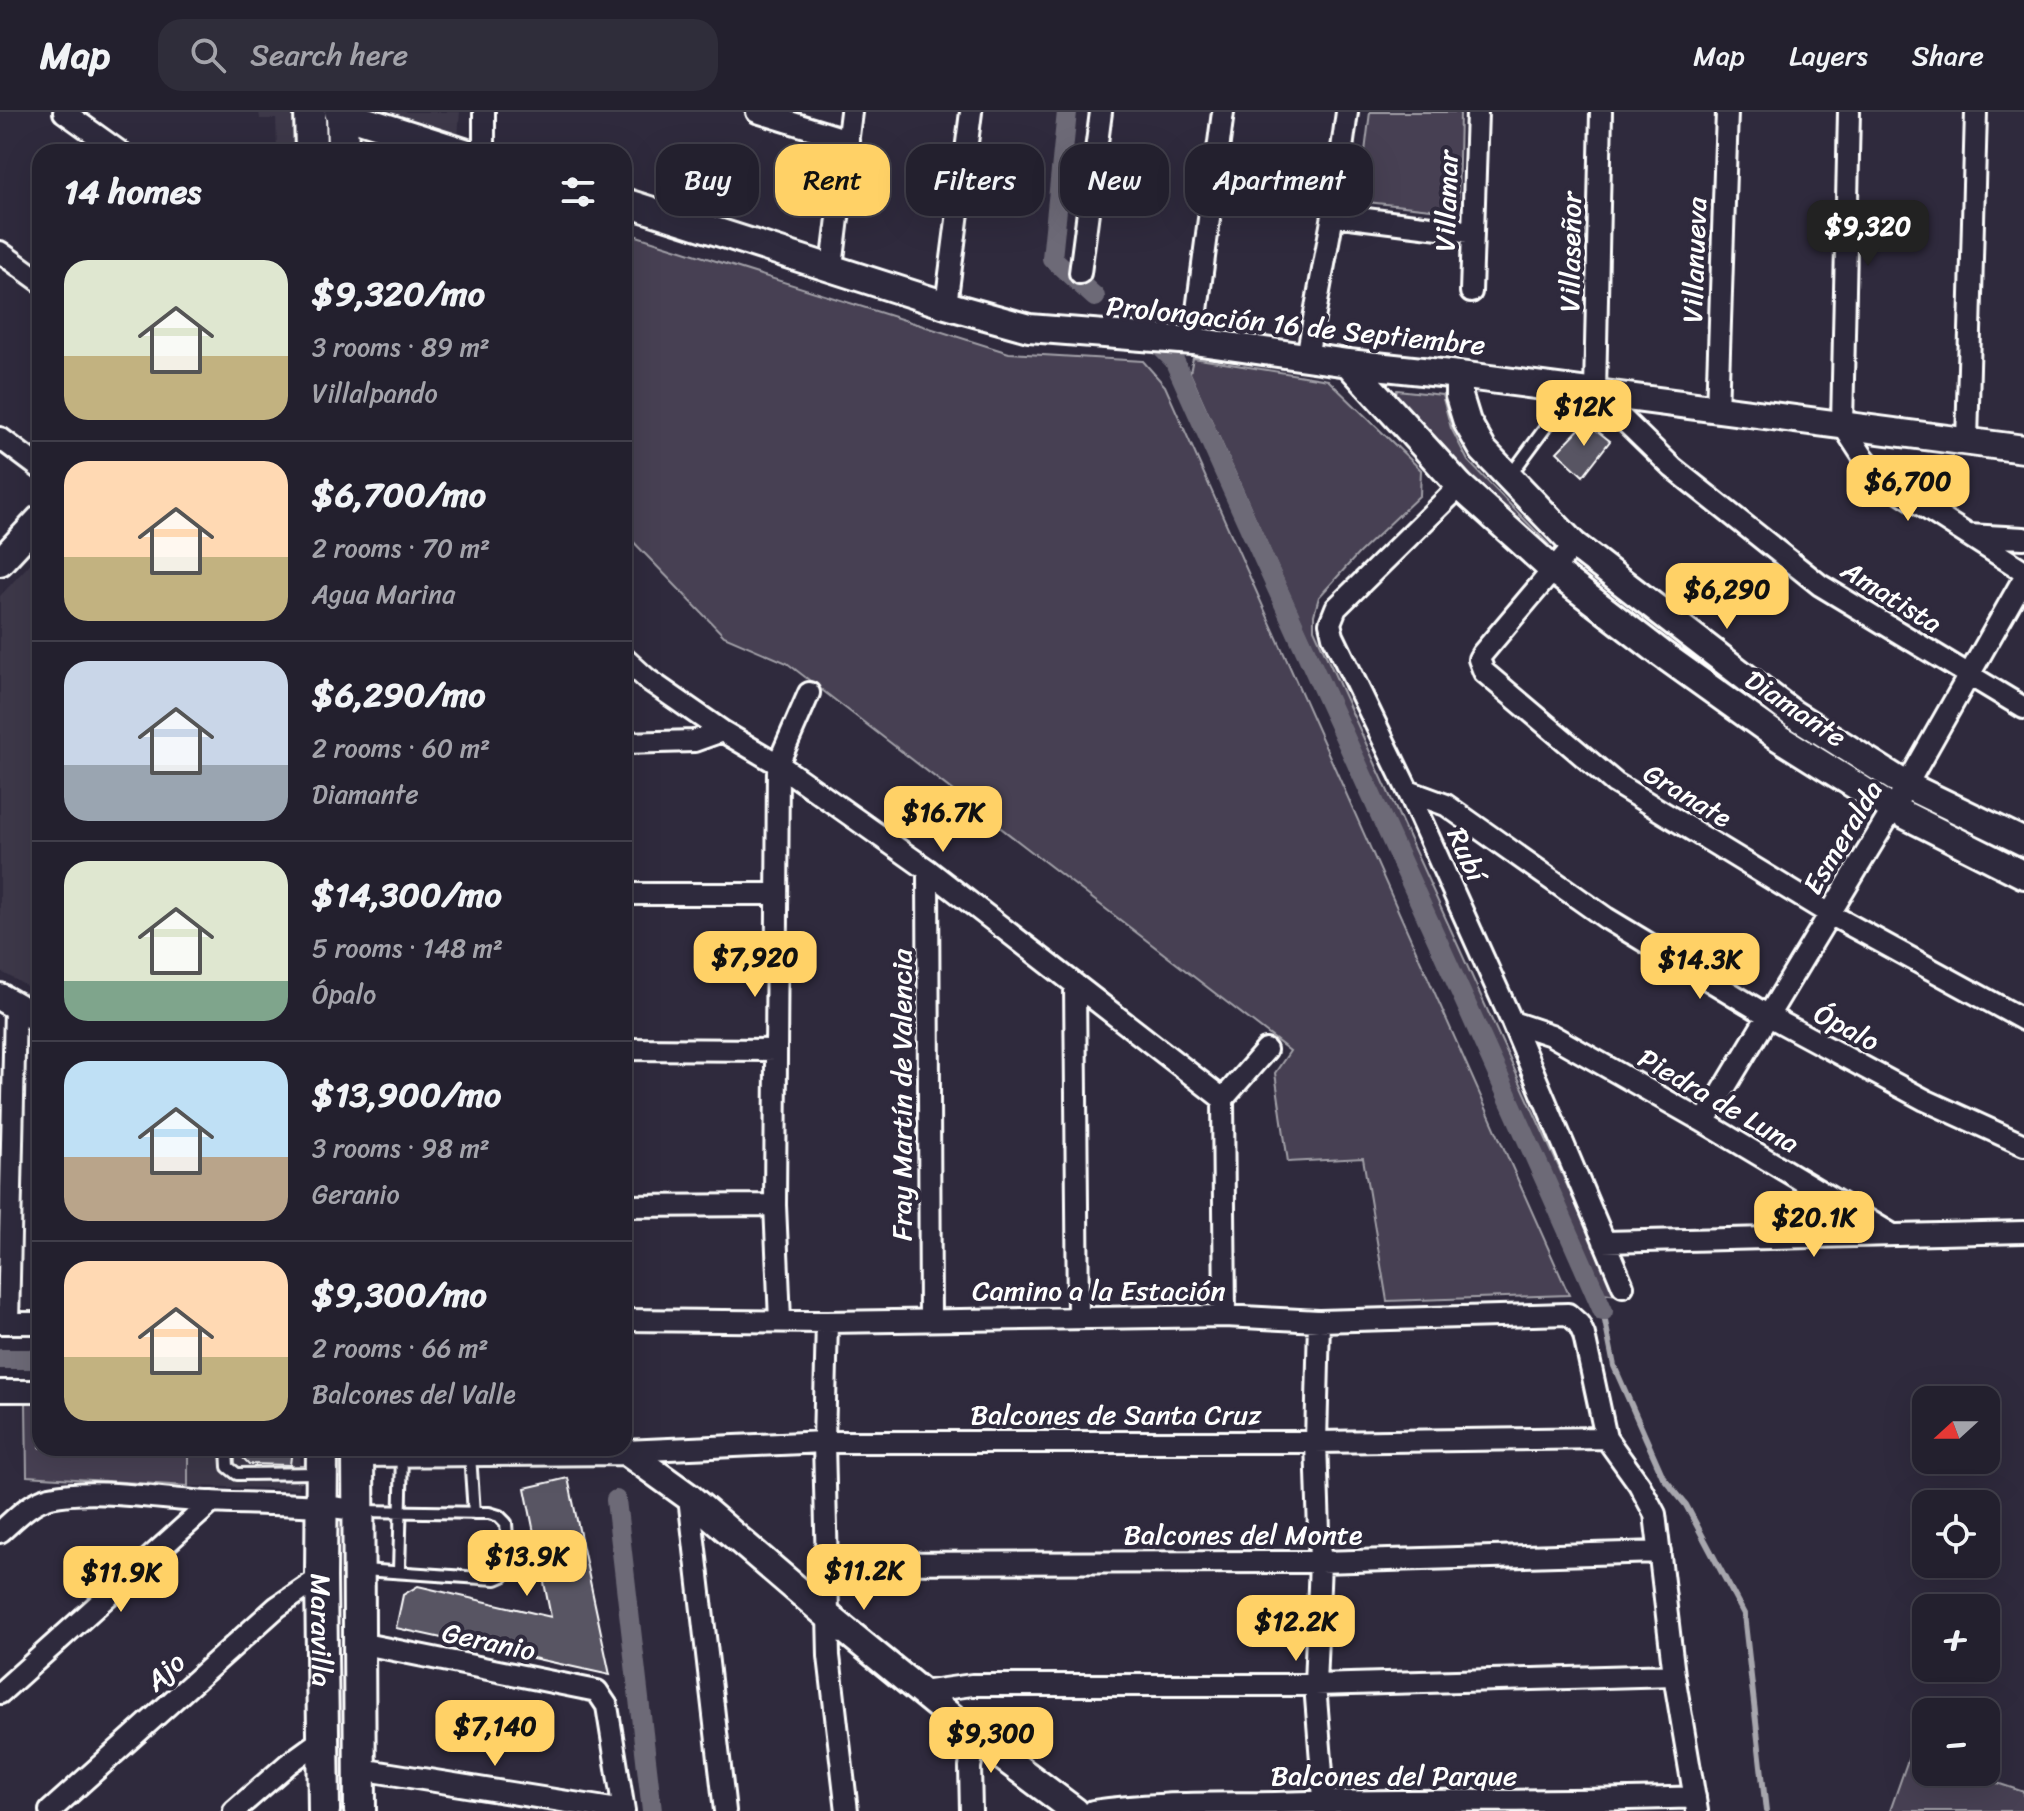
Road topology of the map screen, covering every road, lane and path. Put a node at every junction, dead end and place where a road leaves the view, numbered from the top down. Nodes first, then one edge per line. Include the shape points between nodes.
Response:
1 (64, 112) edge
2 (310, 112) edge
3 (484, 112) edge
4 (757, 112) edge
5 (851, 112) edge
6 (971, 112) edge
7 (1101, 112) edge
8 (1223, 112) edge
9 (1347, 112) edge
10 (1477, 112) edge
11 (1601, 112) edge
12 (1727, 112) edge
13 (1849, 112) edge
14 (1976, 112) edge
15 (341, 113) edge
16 (848, 140) junction
17 (109, 144) edge
18 (311, 144) edge
19 (343, 144) edge
20 (439, 144) edge
21 (484, 144) edge
22 (1343, 144) edge
23 (632, 204) edge
24 (1333, 216) edge
25 (1341, 216) edge
26 (1472, 232) junction
27 (0, 252) edge
28 (832, 267) junction
29 (1080, 273) dead end
30 (32, 275) edge
31 (1471, 292) dead end
32 (946, 305) junction
33 (1193, 341) junction
34 (1307, 357) junction
35 (1348, 363) junction
36 (1459, 375) junction
37 (1584, 391) junction
38 (1717, 411) junction
39 (1842, 424) junction
40 (0, 438) edge
41 (1967, 441) junction
42 (2024, 449) edge
43 (32, 462) edge
44 (1508, 479) junction
45 (1460, 486) junction
46 (32, 528) edge
47 (1967, 534) junction
48 (2024, 538) edge
49 (1574, 545) junction
50 (0, 562) edge
51 (1554, 571) junction
52 (2024, 571) edge
53 (2024, 578) edge
54 (632, 665) edge
55 (1967, 675) junction
56 (809, 693) dead end
57 (2024, 708) edge
58 (722, 731) junction
59 (632, 743) edge
60 (778, 764) junction
61 (1906, 785) junction
62 (1408, 791) junction
63 (1893, 809) junction
64 (2024, 842) edge
65 (928, 870) junction
66 (2024, 875) edge
67 (632, 894) edge
68 (777, 894) junction
69 (1828, 913) junction
70 (1075, 984) junction
71 (8, 1003) edge
72 (1767, 1015) junction
73 (32, 1016) edge
74 (2024, 1020) edge
75 (1512, 1022) junction
76 (632, 1049) edge
77 (776, 1050) junction
78 (1266, 1050) dead end
79 (1223, 1099) junction
80 (1704, 1122) junction
81 (2024, 1145) edge
82 (775, 1205) junction
83 (632, 1206) edge
84 (2024, 1232) edge
85 (1893, 1235) junction
86 (1604, 1242) junction
87 (1623, 1286) dead end
88 (1225, 1316) junction
89 (1078, 1317) junction
90 (632, 1320) edge
91 (780, 1320) junction
92 (930, 1320) junction
93 (1319, 1321) junction
94 (827, 1322) junction
95 (4, 1323) edge
96 (32, 1323) edge
97 (0, 1391) edge
98 (32, 1391) edge
99 (1606, 1438) junction
100 (824, 1442) junction
101 (1316, 1442) junction
102 (632, 1451) edge
103 (227, 1456) edge
104 (358, 1456) edge
105 (402, 1456) edge
106 (469, 1456) edge
107 (632, 1456) edge
108 (322, 1460) edge
109 (689, 1497) junction
110 (212, 1502) junction
111 (323, 1505) junction
112 (359, 1511) junction
113 (400, 1511) junction
114 (474, 1513) junction
115 (0, 1532) edge
116 (1660, 1552) junction
117 (1320, 1562) junction
118 (826, 1563) junction
119 (359, 1569) junction
120 (399, 1572) junction
121 (321, 1577) junction
122 (828, 1616) junction
123 (359, 1643) junction
124 (1674, 1675) junction
125 (1315, 1685) junction
126 (922, 1692) junction
127 (0, 1693) edge
128 (976, 1737) junction
129 (324, 1738) junction
130 (360, 1769) junction
131 (1696, 1804) edge
132 (1324, 1806) edge
133 (1459, 1807) edge
134 (1582, 1807) edge
135 (50, 1811) edge
136 (234, 1811) edge
137 (324, 1811) edge
138 (360, 1811) edge
139 (624, 1811) edge
140 (725, 1811) edge
141 (847, 1811) edge
142 (971, 1811) edge
143 (1075, 1811) edge
144 (1093, 1811) edge

1 - 17 street
2 - 18 main road
3 - 21 street
4 - 16 street
5 - 16 street
6 - 32 street
7 - 29 street
8 - 33 street
9 - 22 street
10 - 26 street, Villamar
11 - 37 street, Villaseñor
12 - 38 street, Villanueva
13 - 39 street
14 - 41 street
15 - 19 main road
15 - 20 street
16 - 28 street
23 - 28 street, Prolongación 16 de Septiembre
24 - 34 street
25 - 26 street
26 - 31 street, Villamar
27 - 30 street
28 - 32 street, Prolongación 16 de Septiembre
32 - 33 street, Prolongación 16 de Septiembre via 1029,328
33 - 34 street, Prolongación 16 de Septiembre
34 - 35 street, Prolongación 16 de Septiembre
35 - 36 street, Prolongación 16 de Septiembre
35 - 45 street, Diamante
36 - 37 street, Prolongación 16 de Septiembre
36 - 44 street, Diamante via 1467,422
37 - 38 street, Prolongación 16 de Septiembre
37 - 44 lane
37 - 55 street, Amatista via 1820,585
38 - 39 street, Prolongación 16 de Septiembre
39 - 41 street, Prolongación 16 de Septiembre
39 - 47 street via 1882,480
40 - 43 street
41 - 42 street, Prolongación 16 de Septiembre
44 - 49 street, Diamante
45 - 51 street, Diamante
45 - 62 street, Rubí via 1336,608 1330,623
46 - 50 street
47 - 48 street
47 - 52 street
49 - 51 street, Granate
49 - 61 street, Diamante via 1792,713
51 - 63 street, Diamante via 1778,737
51 - 69 street, Granate via 1482,654 1484,672 1615,783
53 - 55 street, Esmeralda
54 - 58 street
55 - 57 street, Amatista
55 - 61 street, Esmeralda
56 - 60 street
58 - 59 street via 694,741
58 - 60 street
60 - 65 street
60 - 68 street
61 - 63 street, Esmeralda
61 - 64 street, Diamante
62 - 72 street, Ópalo via 1446,805 1606,918
62 - 75 street, Rubí
63 - 66 street, Diamante
63 - 69 street, Esmeralda
65 - 70 street
65 - 92 street, Fray Martín de Valencia
67 - 68 street
68 - 77 street
69 - 72 street, Esmeralda
69 - 74 street, Granate
70 - 79 street
70 - 89 street
71 - 73 street
71 - 95 street
72 - 80 street, Esmeralda
72 - 81 street, Ópalo via 1925,1100
75 - 80 street, Piedra de Luna via 1551,1035
75 - 86 street, Rubí
76 - 77 street
77 - 82 street
78 - 79 street
79 - 88 street
80 - 85 street, Piedra de Luna
82 - 83 street
82 - 91 street
84 - 85 street
85 - 86 street
86 - 87 street, Rubí
88 - 89 street, Camino a la Estación
88 - 93 street, Camino a la Estación
89 - 92 street, Camino a la Estación
90 - 91 street, Camino a la Estación
91 - 94 street, Camino a la Estación
92 - 94 street, Camino a la Estación
93 - 99 street, Camino a la Estación via 1568,1314 1584,1335
93 - 101 street
94 - 100 street
95 - 96 street
97 - 98 street
99 - 101 street, Balcones de Santa Cruz
99 - 116 street via 1655,1514
100 - 101 street, Balcones de Santa Cruz
100 - 102 street, Balcones de Santa Cruz
100 - 118 street
101 - 117 street
103 - 108 lane via 228,1467 237,1474
104 - 112 main road, Maravilla
105 - 113 lane
106 - 114 lane
107 - 109 street
108 - 111 main road, Maravilla
109 - 122 street
109 - 140 street
110 - 111 street
110 - 115 street via 92,1494 52,1497 36,1502
110 - 127 street
111 - 112 street
111 - 121 main road, Maravilla
112 - 113 lane
112 - 119 main road, Maravilla
113 - 114 lane
113 - 120 lane
114 - 120 lane via 499,1516 506,1523 509,1567 503,1576
116 - 117 street, Balcones del Monte
116 - 124 street
117 - 118 street, Balcones del Monte
117 - 125 street
118 - 122 street
119 - 120 lane
119 - 123 main road, Maravilla
121 - 129 main road, Maravilla
121 - 135 street, Ajo via 277,1607
122 - 126 street
122 - 141 street
123 - 130 main road, Maravilla
123 - 139 street, Geranio via 597,1691 605,1700
124 - 125 street
124 - 131 street
125 - 126 street via 972,1685
125 - 132 street
126 - 128 street
128 - 142 street
128 - 143 street
129 - 136 street
129 - 137 main road, Maravilla
130 - 138 main road, Maravilla
130 - 139 street
131 - 134 street, Balcones del Parque
132 - 133 street, Balcones del Parque
132 - 144 street, Balcones del Parque via 1130,1805
133 - 134 street, Balcones del Parque

